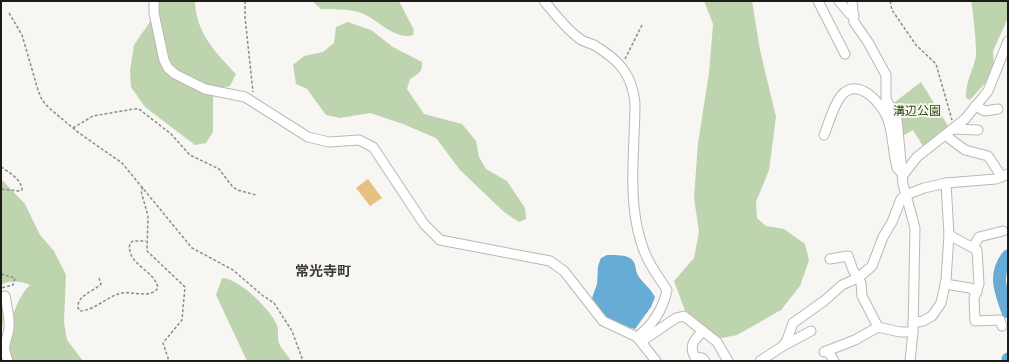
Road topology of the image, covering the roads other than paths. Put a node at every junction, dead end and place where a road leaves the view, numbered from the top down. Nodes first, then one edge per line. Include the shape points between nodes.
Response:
1 (154, 1) edge
2 (544, 1) edge
3 (818, 1) edge
4 (839, 1) edge
5 (852, 1) edge
6 (854, 16) junction
7 (1008, 41) edge
8 (846, 54) dead end
9 (975, 106) junction
10 (998, 109) dead end
11 (951, 130) junction
12 (978, 130) dead end
13 (824, 135) dead end
14 (903, 175) junction
15 (1005, 176) edge
16 (946, 183) junction
17 (906, 195) junction
18 (1003, 231) dead end
19 (949, 235) junction
20 (973, 247) junction
21 (830, 259) dead end
22 (858, 278) junction
23 (945, 284) junction
24 (3, 292) edge
25 (977, 292) junction
26 (1002, 326) dead end
27 (878, 327) junction
28 (913, 327) junction
29 (702, 331) junction
30 (812, 331) dead end
31 (640, 339) junction
32 (783, 346) junction
33 (8, 361) edge
34 (656, 361) edge
35 (705, 361) edge
36 (728, 361) edge
37 (760, 361) edge
38 (834, 361) edge
39 (910, 361) edge

1 - 31 street via 154,13 168,68 189,82 216,92 245,98 308,137 329,142 359,140 373,147 424,224 440,240 550,260 564,271 603,321
2 - 31 street via 581,40 598,48 621,66 633,87 634,206 637,227 645,255 667,290 658,314
3 - 8 street
4 - 6 street
5 - 6 street
6 - 14 street via 857,27 886,75 886,99 898,119
7 - 9 street via 992,84
9 - 10 street via 985,111
9 - 11 street
11 - 12 street
11 - 14 street via 917,157
11 - 15 street via 964,150 988,156
13 - 14 street via 840,96 845,91 854,89 870,94 888,118 897,168
14 - 17 street
15 - 16 street
16 - 17 street
16 - 19 street
17 - 22 street via 901,199 872,266
17 - 28 street via 914,228
18 - 20 street via 979,237
19 - 20 street
19 - 23 street
20 - 25 street via 977,250 980,284
21 - 22 street via 848,256
22 - 27 street via 862,296
22 - 32 street via 842,285 792,323
23 - 25 street via 970,288
23 - 28 street via 941,303 932,316
24 - 33 street via 9,318 4,350
25 - 26 street via 974,298 975,321 1000,320
27 - 28 street via 900,332
27 - 38 street via 856,340 826,352
28 - 39 street
29 - 31 street via 684,316 680,316
29 - 35 street via 692,348 695,357
29 - 36 street via 717,342
30 - 32 street
31 - 34 street
32 - 37 street

